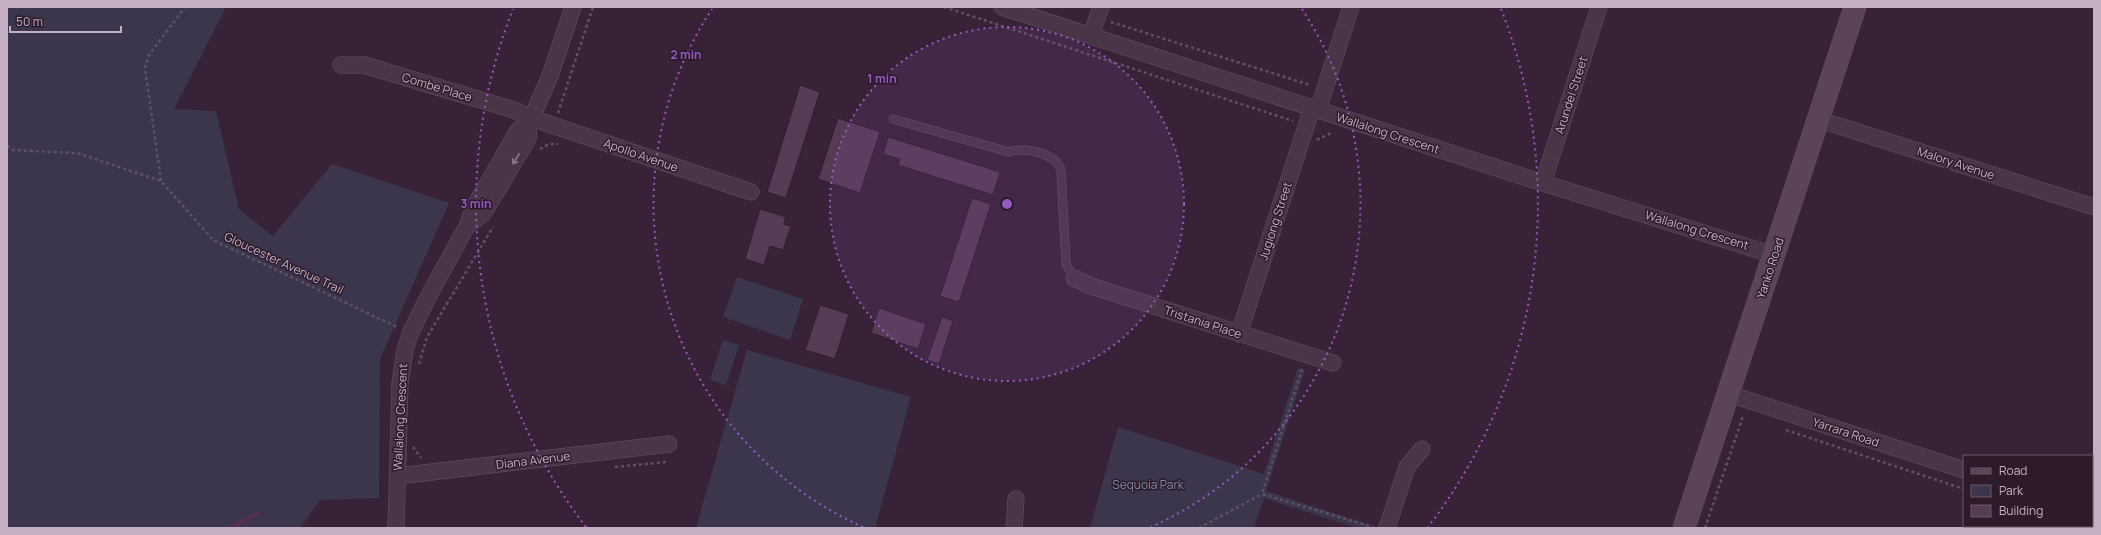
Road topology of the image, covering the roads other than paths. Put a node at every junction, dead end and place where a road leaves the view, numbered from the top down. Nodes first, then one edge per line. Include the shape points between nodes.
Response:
1 (573, 7) edge
2 (1002, 7) edge
3 (1351, 7) edge
4 (1600, 7) edge
5 (1855, 7) edge
6 (1104, 14) edge
7 (1091, 35) junction
8 (341, 65) dead end
9 (1315, 109) junction
10 (893, 119) dead end
11 (1817, 119) junction
12 (530, 121) junction
13 (1543, 183) junction
14 (752, 192) dead end
15 (2094, 207) edge
16 (1774, 255) junction
17 (1074, 278) joint
18 (1239, 334) junction
19 (1332, 363) dead end
20 (1729, 394) junction
21 (669, 444) dead end
22 (1422, 449) dead end
23 (1963, 470) edge
24 (398, 476) junction
25 (1016, 500) dead end
26 (396, 528) edge
27 (1014, 528) edge
28 (1387, 528) edge
29 (1684, 528) edge

1 - 12 street, Wallalong Crescent via 550,76
2 - 7 street, Wallalong Crescent
3 - 9 street, Jugiong Street
4 - 13 street, Arundel Street
5 - 11 main road, Yanko Road
6 - 7 street
7 - 9 street, Wallalong Crescent
8 - 12 street, Combe Place via 364,65 514,110
9 - 13 street, Wallalong Crescent
9 - 18 street, Jugiong Street
10 - 17 lane via 1009,152 1021,149 1051,157 1058,162 1061,170 1066,264
11 - 15 street, Malory Avenue
11 - 16 main road, Yanko Road
12 - 14 street, Apollo Avenue
12 - 24 street, Wallalong Crescent via 518,131 474,207 467,226 410,334 400,383
13 - 16 street, Wallalong Crescent
16 - 20 main road, Yanko Road
17 - 18 street, Tristania Place via 1091,286
18 - 19 street, Tristania Place
20 - 23 street, Yarrara Road
20 - 29 main road, Yanko Road
21 - 24 street, Diana Avenue
22 - 28 street via 1407,467
24 - 26 street, Wallalong Crescent
25 - 27 street

